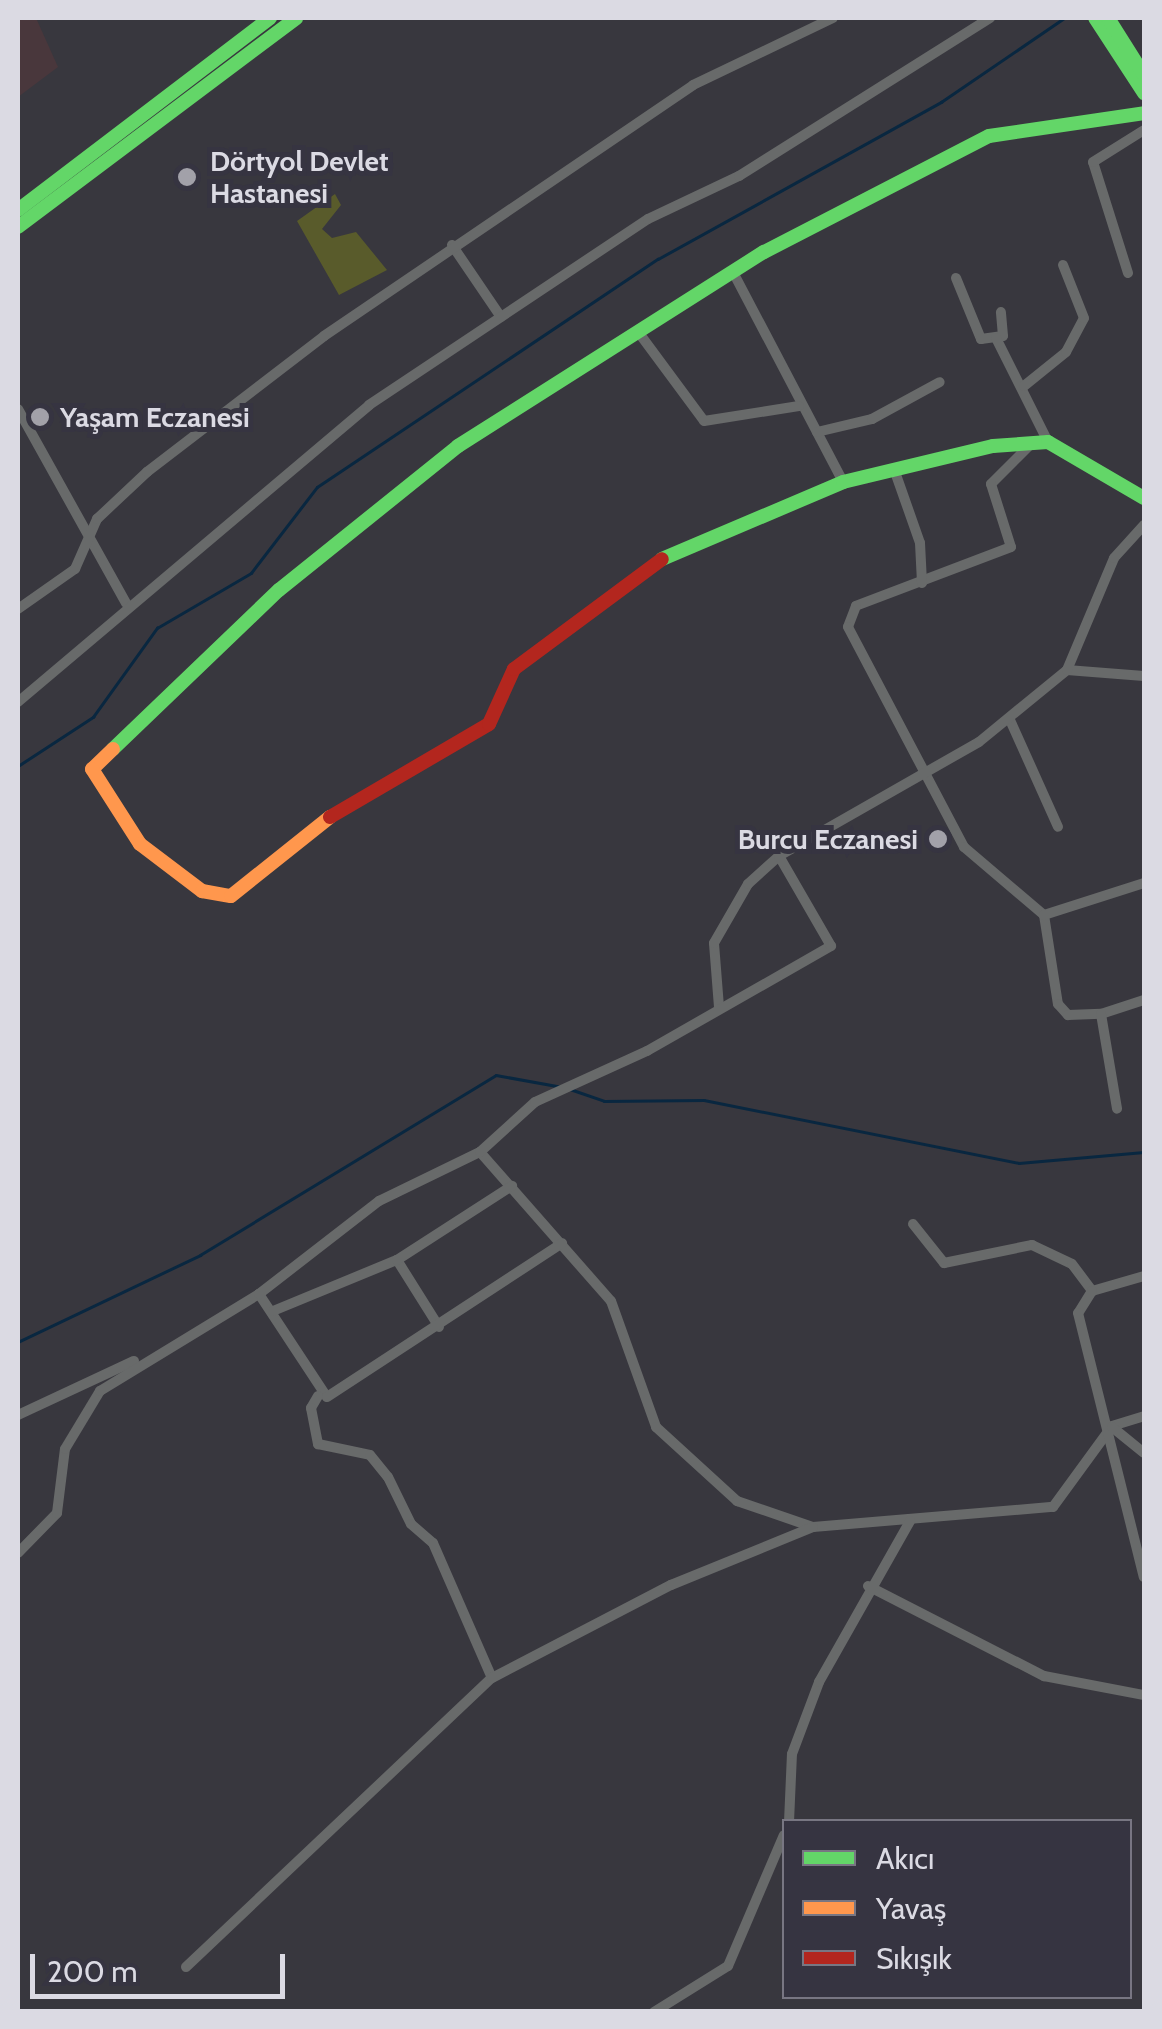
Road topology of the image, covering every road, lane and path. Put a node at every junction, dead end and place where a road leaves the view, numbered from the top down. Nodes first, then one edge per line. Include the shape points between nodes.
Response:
1 (270, 18) edge
2 (296, 18) edge
3 (833, 18) edge
4 (990, 18) edge
5 (1095, 18) edge
6 (1110, 27) edge
7 (1144, 74) edge
8 (1144, 93) edge
9 (1144, 113) edge
10 (1144, 130) edge
11 (18, 210) edge
12 (18, 227) edge
13 (452, 245) junction
14 (1062, 265) dead end
15 (1128, 273) dead end
16 (734, 274) junction
17 (956, 278) dead end
18 (1001, 312) dead end
19 (501, 317) junction
20 (639, 332) junction
21 (996, 338) junction
22 (940, 382) dead end
23 (1024, 386) junction
24 (799, 406) junction
25 (18, 409) edge
26 (816, 432) junction
27 (1040, 442) junction
28 (894, 469) junction
29 (843, 482) junction
30 (1144, 498) edge
31 (1144, 525) edge
32 (84, 540) junction
33 (922, 582) junction
34 (126, 603) junction
35 (18, 608) edge
36 (1068, 670) junction
37 (1144, 676) edge
38 (18, 699) edge
39 (1010, 720) junction
40 (922, 771) junction
41 (1058, 827) dead end
42 (779, 856) junction
43 (1144, 882) edge
44 (1044, 915) junction
45 (1144, 1000) edge
46 (719, 1006) junction
47 (1101, 1014) junction
48 (1118, 1109) dead end
49 (480, 1152) junction
50 (512, 1186) junction
51 (913, 1224) dead end
52 (562, 1243) junction
53 (397, 1260) junction
54 (1144, 1276) edge
55 (1092, 1291) junction
56 (259, 1294) junction
57 (272, 1312) junction
58 (439, 1327) junction
59 (180, 1341) junction
60 (318, 1396) junction
61 (18, 1414) edge
62 (1144, 1416) edge
63 (1112, 1426) junction
64 (1144, 1453) edge
65 (910, 1521) junction
66 (813, 1527) junction
67 (18, 1553) edge
68 (1144, 1577) edge
69 (868, 1586) junction
70 (492, 1678) junction
71 (1144, 1695) edge
72 (789, 1819) edge
73 (782, 1840) edge
74 (186, 1968) dead end
75 (654, 2012) edge

1 - 11 street
2 - 12 street
3 - 13 street via 693,85
4 - 19 street
5 - 6 street
6 - 7 street
6 - 8 street
9 - 16 street via 988,136
10 - 15 street via 1092,162
13 - 19 street
13 - 32 street via 148,472
14 - 23 street via 1084,318 1066,352
16 - 20 street
16 - 24 street
17 - 21 street via 981,340
18 - 21 street via 1006,328
19 - 34 street via 369,405
20 - 24 street via 704,421
20 - 29 street via 458,446 182,677 92,769 128,833 214,898 246,888 356,798 488,724 514,669 660,560
21 - 23 street
22 - 26 street via 872,418
23 - 27 street
24 - 26 street
25 - 32 street
26 - 29 street
27 - 28 street
27 - 30 street
27 - 33 street via 992,484 1011,547
28 - 29 street
28 - 33 street via 920,543
31 - 36 street via 1114,558
32 - 34 street
32 - 35 street via 75,570
33 - 40 street via 856,606 848,627
34 - 38 street
36 - 37 street
36 - 39 street
39 - 40 street
39 - 41 street
40 - 42 street
40 - 44 street via 964,846
42 - 46 street via 748,884 714,943
42 - 46 street via 831,946
43 - 44 street
44 - 47 street via 1058,1004 1068,1016
45 - 47 street
46 - 49 street via 648,1051 535,1102
47 - 48 street
49 - 50 street
49 - 56 street via 379,1201
50 - 52 street
50 - 53 street
51 - 55 street via 944,1263 1032,1244 1072,1264
52 - 58 street
52 - 66 street via 611,1301 656,1427 737,1501
53 - 57 street
53 - 58 street
54 - 55 street
55 - 63 street via 1079,1328
56 - 57 street
56 - 59 street
57 - 60 street
58 - 60 street
59 - 61 street
59 - 67 street via 100,1391 65,1448 57,1513
60 - 70 street via 310,1408 318,1444 370,1455 388,1478 411,1524 432,1543
62 - 63 street
63 - 64 street
63 - 65 street via 1053,1507
63 - 68 street
65 - 66 street
65 - 69 street
66 - 70 street via 671,1585
69 - 71 street via 1044,1676
69 - 72 street via 792,1754
70 - 74 street
73 - 75 street via 728,1966

